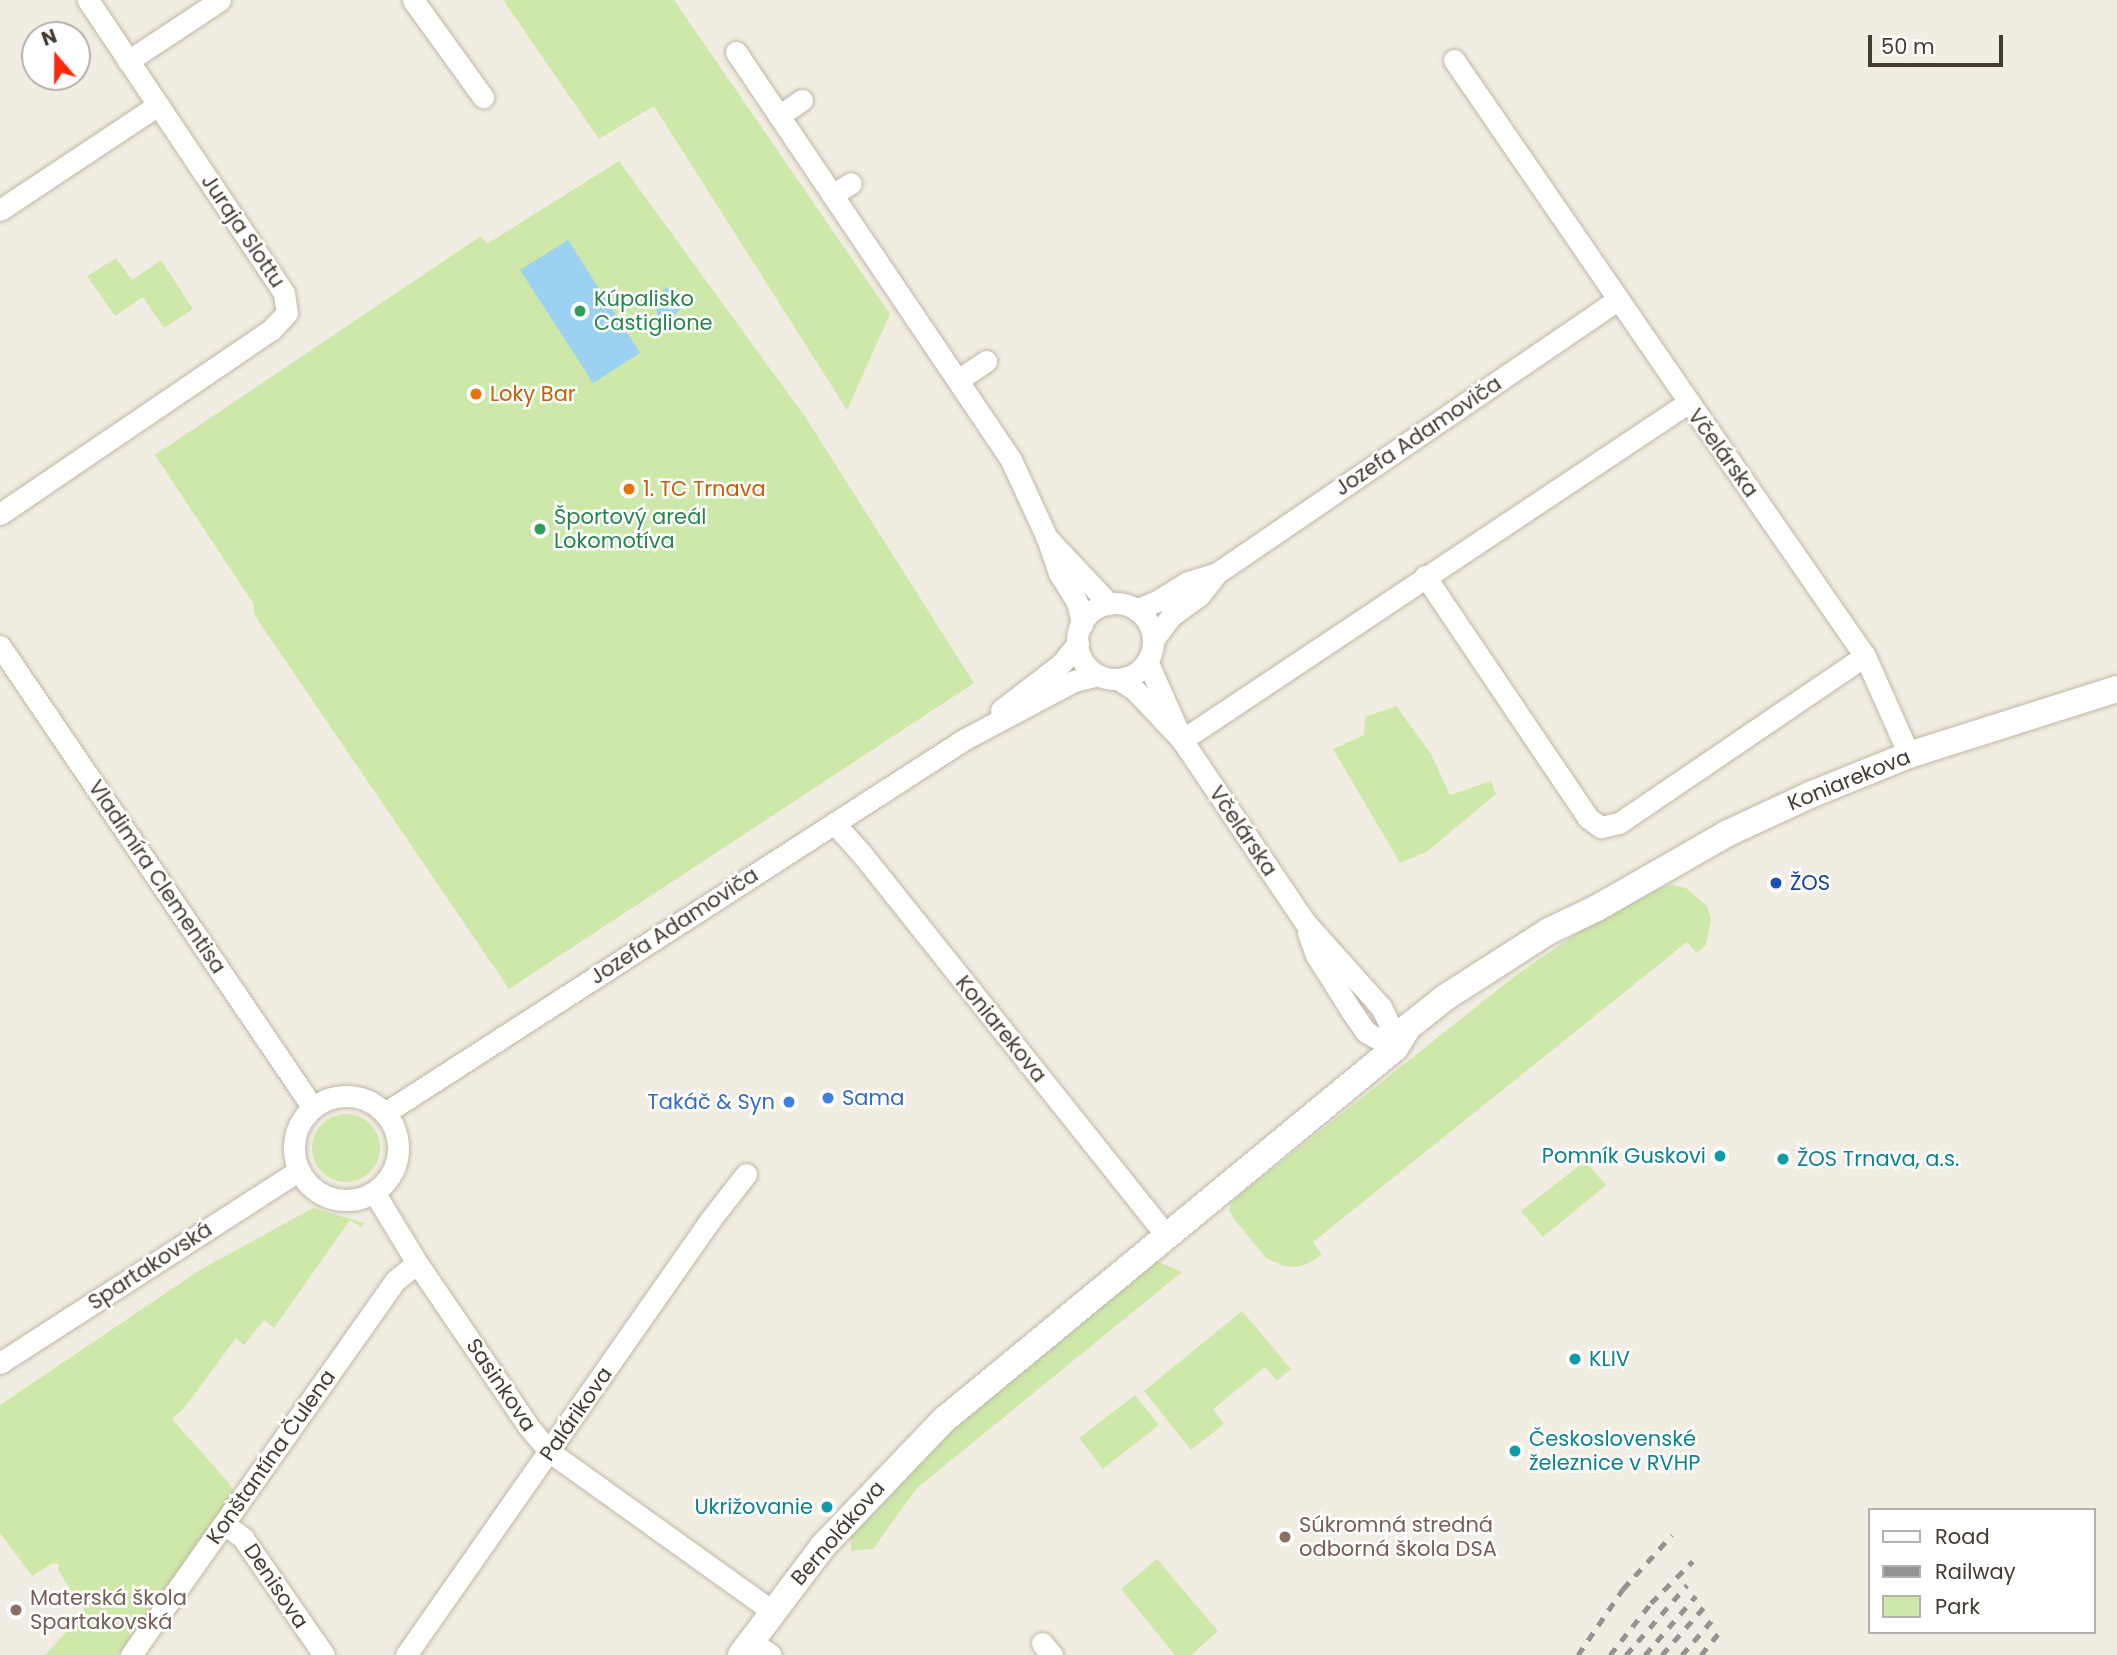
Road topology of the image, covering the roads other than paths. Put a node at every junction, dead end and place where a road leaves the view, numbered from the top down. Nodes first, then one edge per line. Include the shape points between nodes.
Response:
1 (88, 0) edge
2 (220, 0) edge
3 (413, 0) edge
4 (736, 52) dead end
5 (1454, 60) dead end
6 (128, 61) junction
7 (483, 97) dead end
8 (802, 100) dead end
9 (158, 105) junction
10 (779, 116) junction
11 (850, 183) dead end
12 (832, 195) junction
13 (0, 210) edge
14 (1618, 299) junction
15 (986, 361) dead end
16 (958, 380) junction
17 (1689, 402) junction
18 (0, 514) edge
19 (1047, 538) junction
20 (1217, 573) junction
21 (1425, 576) junction
22 (1110, 604) junction
23 (1136, 610) junction
24 (1080, 633) junction
25 (1153, 640) junction
26 (0, 646) edge
27 (1865, 656) junction
28 (1147, 661) junction
29 (1108, 677) junction
30 (2117, 690) edge
31 (965, 739) junction
32 (1182, 740) junction
33 (1909, 755) junction
34 (834, 823) junction
35 (1597, 908) junction
36 (1304, 921) junction
37 (1381, 1007) junction
38 (1428, 1012) junction
39 (1366, 1032) junction
40 (1395, 1048) junction
41 (1363, 1073) junction
42 (313, 1108) junction
43 (385, 1113) junction
44 (299, 1170) junction
45 (746, 1174) dead end
46 (374, 1192) junction
47 (1167, 1236) junction
48 (417, 1263) junction
49 (0, 1363) edge
50 (944, 1419) joint
51 (550, 1452) junction
52 (224, 1524) junction
53 (772, 1611) junction
54 (754, 1650) edge
55 (131, 1655) edge
56 (324, 1655) edge
57 (406, 1655) edge

1 - 6 street, Juraja Slottu
2 - 6 street
3 - 7 street
4 - 10 street
5 - 14 street
6 - 9 street, Juraja Slottu
8 - 10 street
9 - 13 street
9 - 18 street, Juraja Slottu via 284,293 287,313 271,331
10 - 12 street
11 - 12 street
12 - 16 street
14 - 17 street
14 - 20 street, Jozefa Adamoviča
15 - 16 street
16 - 19 street via 1011,460
17 - 21 street, Včelárska
17 - 27 street, Včelárska
19 - 22 street
19 - 24 street, Včelárska via 1059,573 1077,602
20 - 23 street, Jozefa Adamoviča via 1188,582
20 - 25 street, Jozefa Adamoviča via 1199,596 1171,616
21 - 27 street via 1588,818 1601,827 1619,823
21 - 32 street, Včelárska
22 - 23 street
22 - 24 street via 1096,609
23 - 25 street via 1146,620
24 - 29 street, Včelárska via 1084,661
24 - 31 street, Jozefa Adamoviča via 1061,664
25 - 28 street
26 - 42 street, Vladimíra Clementisa
27 - 33 street, Včelárska
28 - 29 street via 1132,675
28 - 32 street, Včelárska
29 - 31 street, Jozefa Adamoviča via 1074,681
29 - 32 street, Včelárska via 1135,690
30 - 33 street, Koniarekova
31 - 34 street, Jozefa Adamoviča
32 - 36 street, Včelárska
33 - 35 street, Koniarekova via 1726,834
34 - 43 street, Jozefa Adamoviča
34 - 47 street, Koniarekova
35 - 38 street, Koniarekova via 1549,931
35 - 40 street, Koniarekova via 1419,1040
36 - 37 street, Včelárska
36 - 39 street, Včelárska via 1316,955
37 - 38 street
37 - 40 street, Včelárska
38 - 40 street, Koniarekova via 1408,1027
39 - 40 street, Včelárska
39 - 41 street via 1369,1046
40 - 41 street, Koniarekova
41 - 47 street, Koniarekova
42 - 43 street via 338,1097 354,1096
42 - 44 street via 296,1131 294,1154
43 - 46 street via 397,1139 397,1160 388,1180
44 - 46 street via 322,1195 362,1198
44 - 49 street, Spartakovská
45 - 51 street, Palárikova
46 - 48 street, Sasinkova
47 - 50 street, Koniarekova
48 - 51 street, Sasinkova
48 - 52 street, Konštantína Čulena via 396,1280
50 - 53 street, Bernolákova via 858,1508
51 - 53 street, Sasinkova
51 - 57 street, Palárikova
52 - 55 street, Konštantína Čulena
52 - 56 street, Denisova via 243,1538
53 - 54 street, Bernolákova

